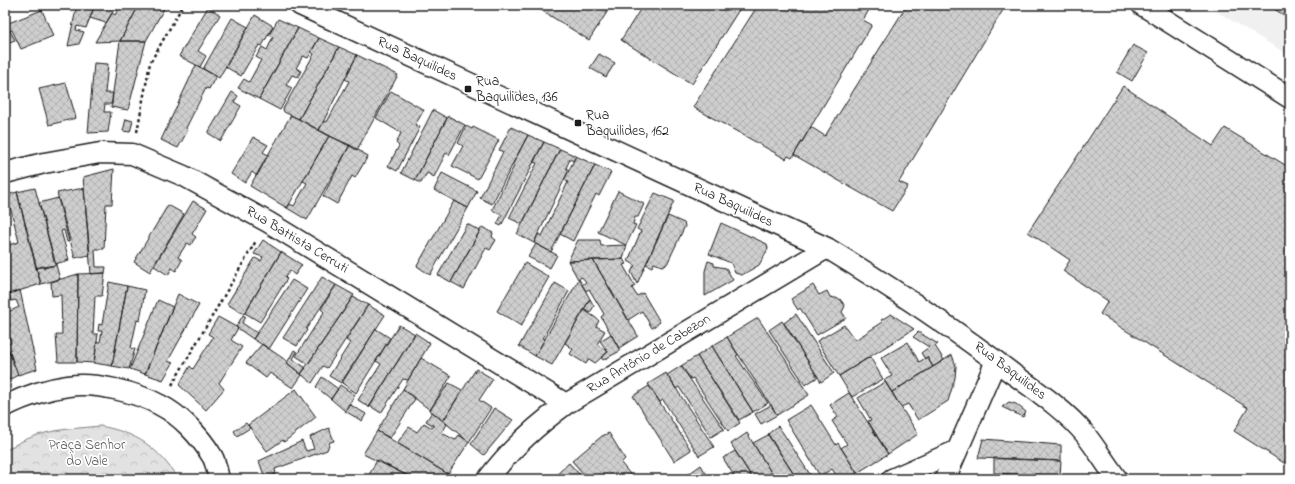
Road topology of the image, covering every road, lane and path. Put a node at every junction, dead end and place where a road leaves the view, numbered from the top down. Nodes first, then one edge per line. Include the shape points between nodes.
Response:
1 (183, 5) edge
2 (300, 5) edge
3 (1142, 5) edge
4 (1290, 98) edge
5 (132, 154) junction
6 (5, 173) edge
7 (268, 222) junction
8 (827, 248) junction
9 (996, 360) junction
10 (566, 404) junction
11 (161, 405) junction
12 (5, 406) edge
13 (956, 451) junction
14 (219, 479) edge
15 (488, 479) edge
16 (892, 479) edge
17 (945, 479) edge
18 (1117, 479) edge

1 - 5 path via 150,64
2 - 8 street, Rua Baquilides
3 - 4 street
5 - 6 street, Rua Battista Cerruti via 100,153
5 - 7 street, Rua Battista Cerruti via 184,176
7 - 10 street, Rua Battista Cerruti
7 - 11 path
8 - 9 street, Rua Baquilides via 926,310
8 - 10 street, Rua Antônio de Cabezon
9 - 13 street
9 - 18 street, Rua Baquilides via 1055,406 1084,434
10 - 15 street, Rua Antônio de Cabezon via 533,429 502,460
11 - 12 street via 98,386 70,386 34,393
11 - 14 street via 187,424 212,456
13 - 16 street
13 - 17 street

